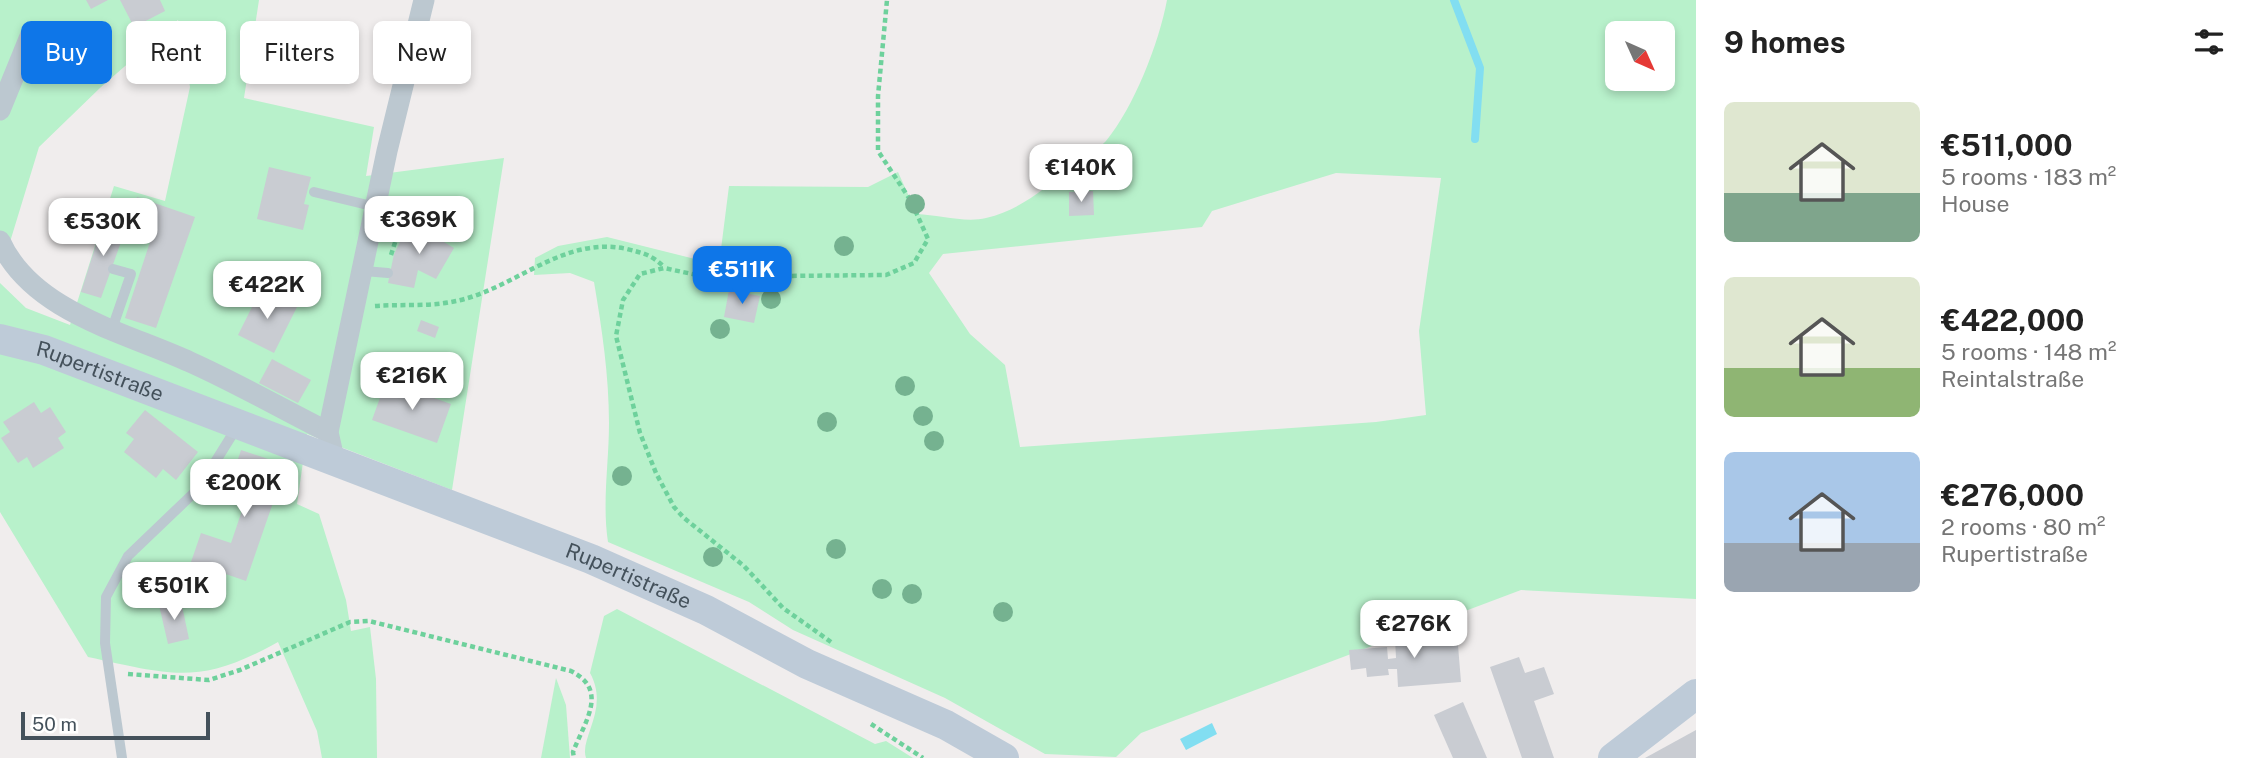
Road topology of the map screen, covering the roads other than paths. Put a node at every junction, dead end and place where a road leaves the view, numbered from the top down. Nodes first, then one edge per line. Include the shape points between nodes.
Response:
1 (424, 0) edge
2 (21, 59) edge
3 (0, 110) edge
4 (314, 192) dead end
5 (376, 207) junction
6 (0, 241) edge
7 (113, 270) dead end
8 (364, 271) junction
9 (387, 273) road end
10 (112, 329) junction
11 (0, 339) edge
12 (238, 425) junction
13 (328, 432) junction
14 (335, 463) junction
15 (1696, 694) edge
16 (122, 758) edge
17 (1004, 758) edge
18 (1612, 758) edge

1 - 5 street
2 - 3 street
4 - 5 lane
5 - 8 street
6 - 10 street via 19,270 49,295 82,317
7 - 10 lane via 131,274
8 - 9 lane
8 - 13 street
10 - 13 street via 190,362
11 - 12 main road, Rupertistraße via 44,350
12 - 14 main road, Rupertistraße
12 - 16 lane via 199,488 128,556 106,597 105,643
13 - 14 street
14 - 17 main road, Rupertistraße via 591,559 706,610 807,664 946,725
15 - 18 main road

